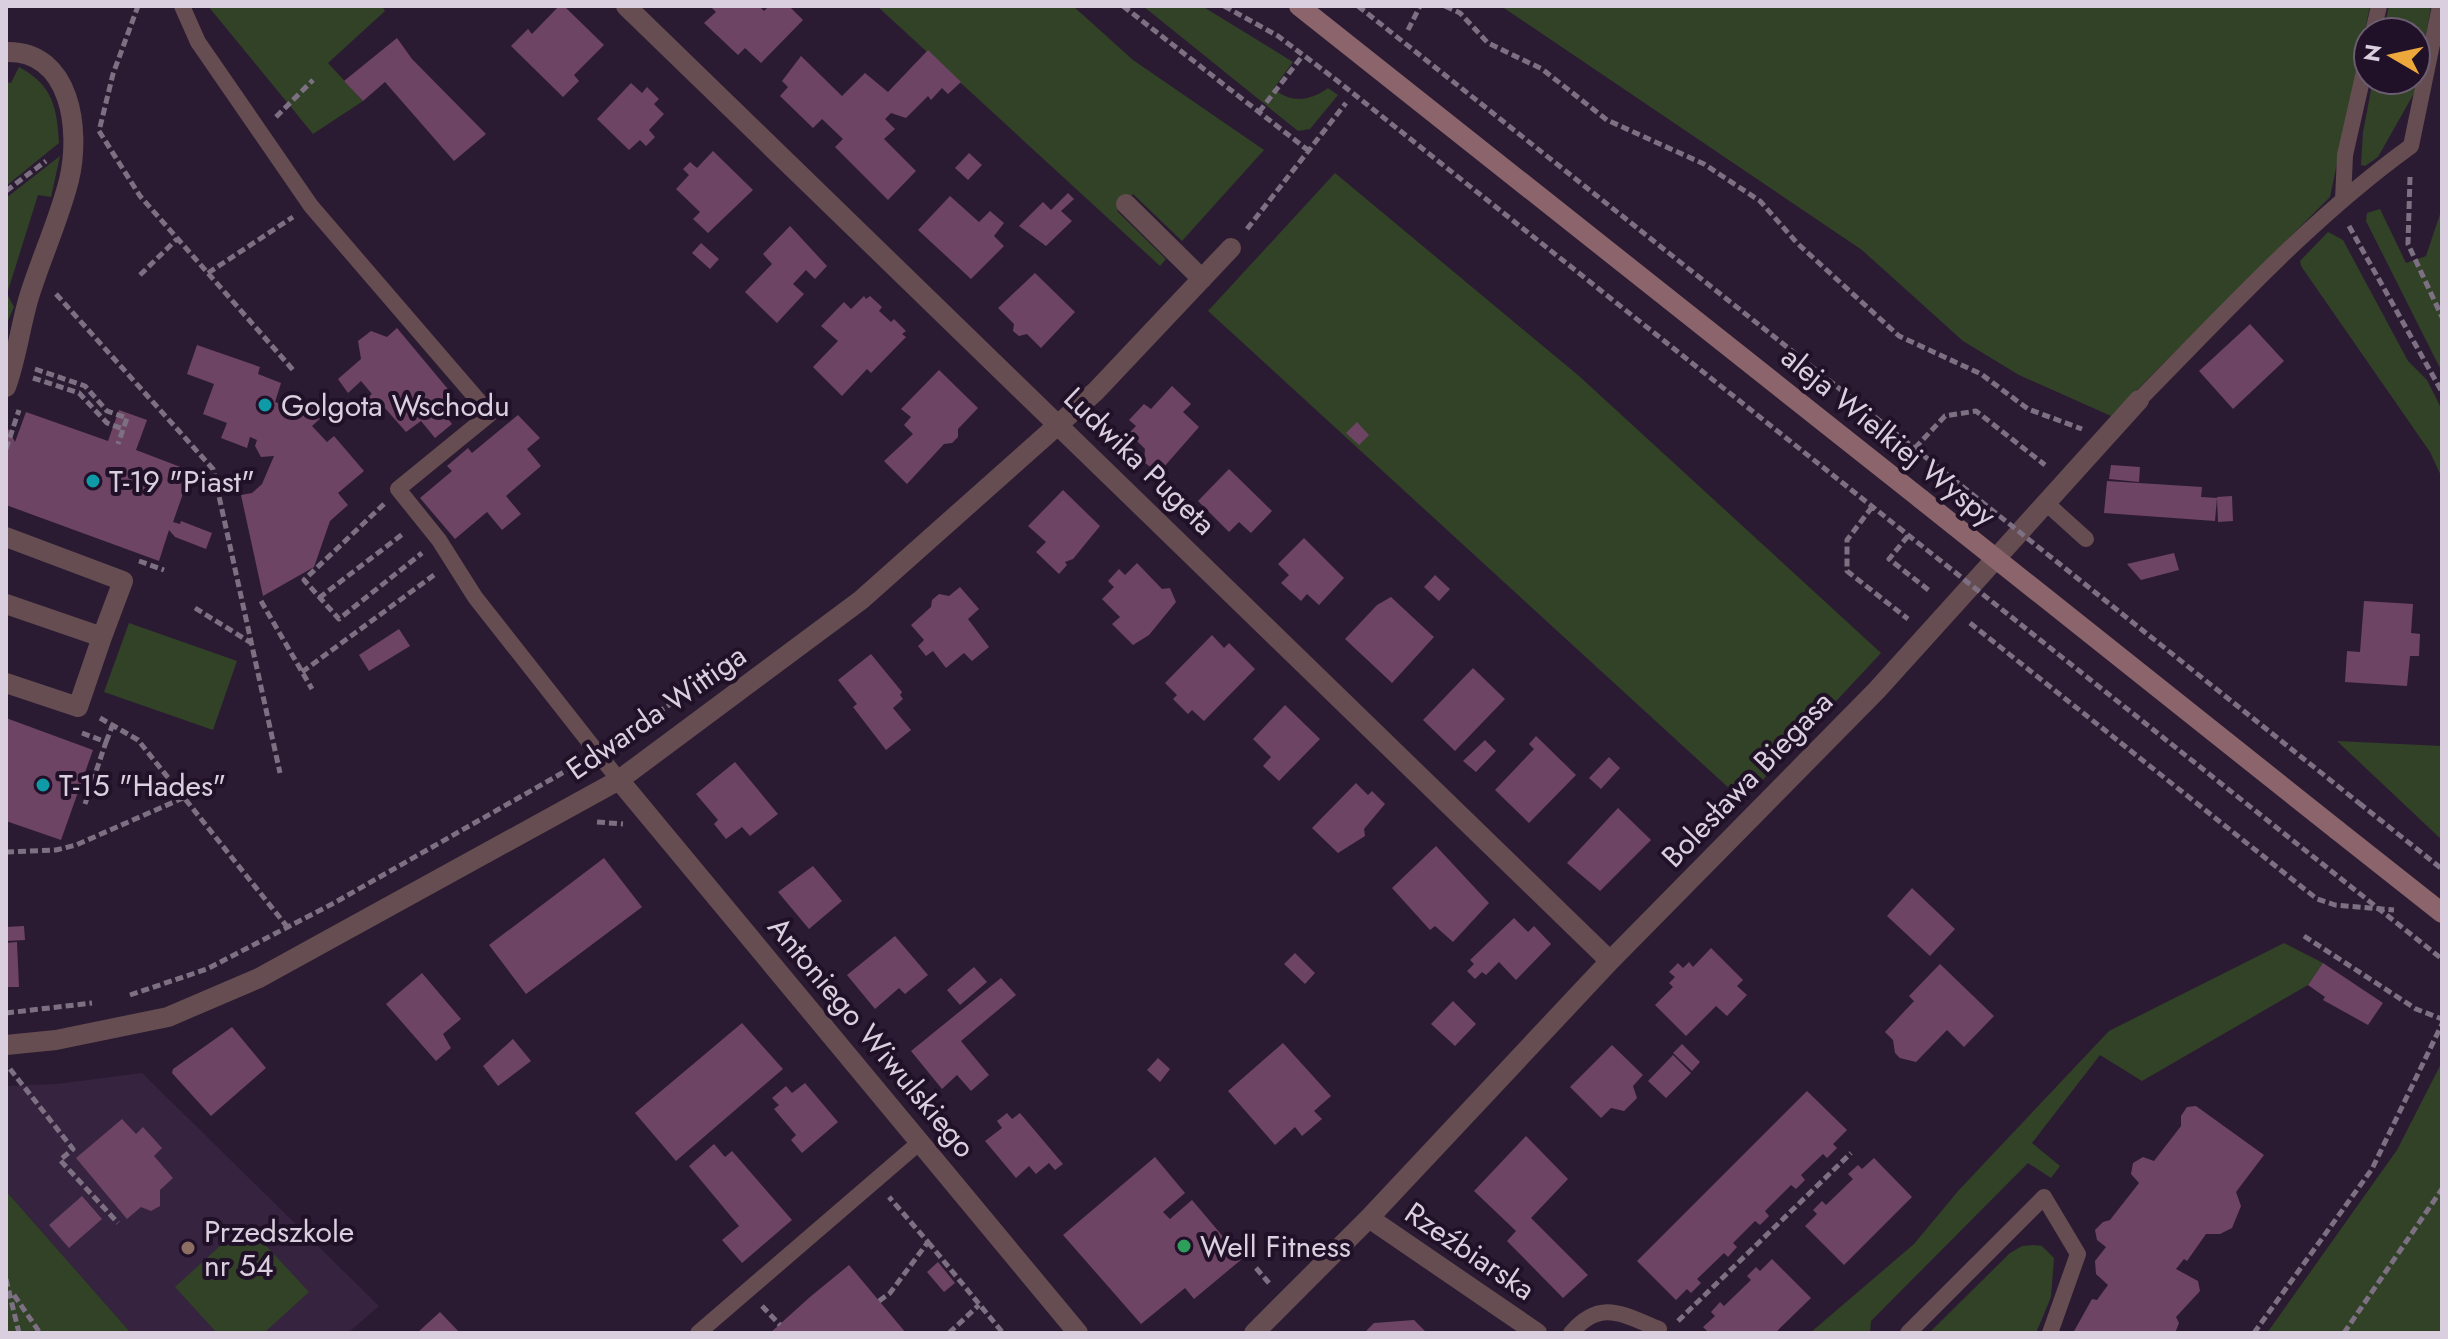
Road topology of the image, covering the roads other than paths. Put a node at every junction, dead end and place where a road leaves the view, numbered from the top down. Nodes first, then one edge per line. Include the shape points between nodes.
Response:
1 (182, 6) edge
2 (626, 6) edge
3 (1299, 6) edge
4 (2440, 6) edge
5 (6, 52) edge
6 (2358, 96) edge
7 (2343, 200) junction
8 (1126, 204) dead end
9 (1231, 248) road end
10 (1202, 279) junction
11 (12, 352) edge
12 (6, 387) edge
13 (2139, 400) joint
14 (1059, 424) junction
15 (2045, 502) junction
16 (6, 537) edge
17 (2086, 539) dead end
18 (6, 604) edge
19 (102, 637) junction
20 (6, 683) edge
21 (619, 780) junction
22 (2442, 913) edge
23 (1610, 961) junction
24 (7, 1054) edge
25 (920, 1142) junction
26 (1369, 1218) junction
27 (1659, 1329) dead end
28 (698, 1333) edge
29 (1078, 1333) edge
30 (1254, 1333) edge
31 (1537, 1333) edge
32 (1571, 1333) edge
33 (1908, 1333) edge
34 (2050, 1333) edge

1 - 21 lane via 198,42 311,206 490,414 398,489
2 - 14 street, Ludwika Pugeta
3 - 22 main road, aleja Wielkiej Wyspy, bridge
4 - 7 lane, Bolesława Biegasa via 2411,146
5 - 11 street via 41,59 64,84 71,123 70,178
6 - 7 lane via 2345,155
7 - 13 lane, Bolesława Biegasa via 2276,260
8 - 10 street
9 - 10 street, Edwarda Wittiga
10 - 14 street, Edwarda Wittiga
11 - 12 street
13 - 15 street, Bolesława Biegasa
14 - 21 street, Edwarda Wittiga via 861,600
14 - 23 street, Ludwika Pugeta
15 - 17 lane
15 - 23 street, Bolesława Biegasa via 1928,634
16 - 19 street via 123,581
18 - 19 street
19 - 20 street via 78,707
21 - 24 street, Edwarda Wittiga via 259,978 168,1017
21 - 25 street, Antoniego Wiwulskiego
23 - 26 street, Bolesława Biegasa
25 - 28 lane
25 - 29 street, Antoniego Wiwulskiego
26 - 30 street, Bolesława Biegasa
26 - 31 street, Rzeźbiarska
27 - 32 lane via 1614,1311 1597,1312
33 - 34 lane via 2044,1197 2078,1254

